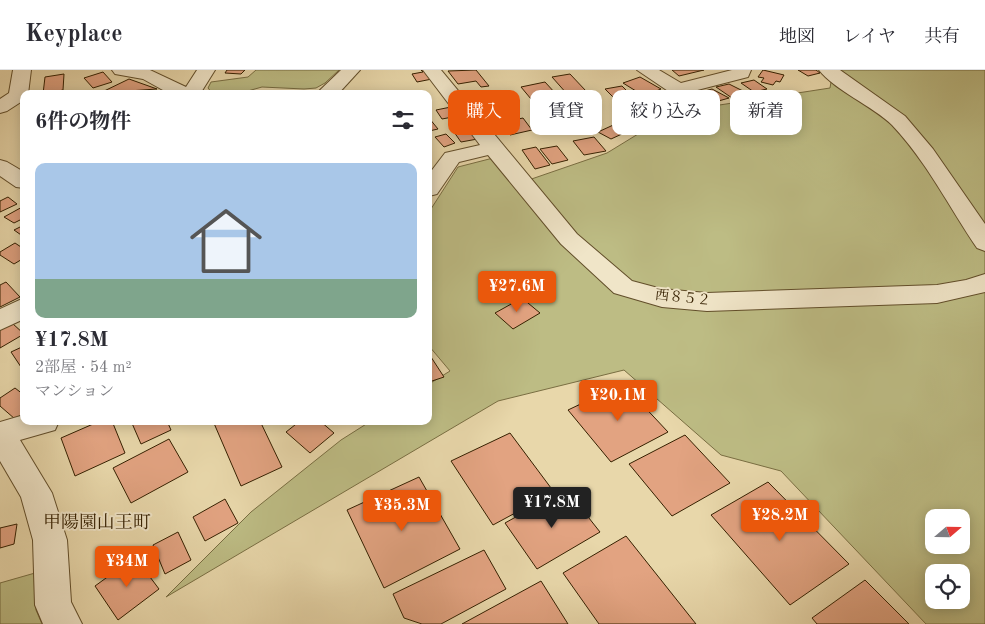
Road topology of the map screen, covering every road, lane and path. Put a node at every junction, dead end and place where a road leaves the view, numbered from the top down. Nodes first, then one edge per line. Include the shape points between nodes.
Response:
1 (22, 70) edge
2 (121, 70) edge
3 (206, 70) edge
4 (351, 70) edge
5 (432, 70) edge
6 (646, 70) edge
7 (742, 70) edge
8 (828, 70) edge
9 (177, 90) edge
10 (194, 90) edge
11 (331, 90) edge
12 (0, 107) edge
13 (493, 148) junction
14 (0, 166) edge
15 (20, 179) edge
16 (432, 185) edge
17 (985, 243) edge
18 (985, 282) edge
19 (20, 309) edge
20 (0, 321) edge
21 (30, 425) edge
22 (0, 434) edge
23 (63, 624) edge

1 - 12 street via 18,95
2 - 9 street via 148,75
3 - 10 street
4 - 11 street
5 - 13 street, 西８５２
6 - 7 street via 678,89 742,73
8 - 17 street via 898,120 926,153
13 - 16 street via 452,157
13 - 18 street, 西８５２ via 569,239 609,275 623,287 662,298 708,302 937,294
14 - 15 street
19 - 20 street
21 - 22 street
22 - 23 street via 36,492 50,540 53,605

